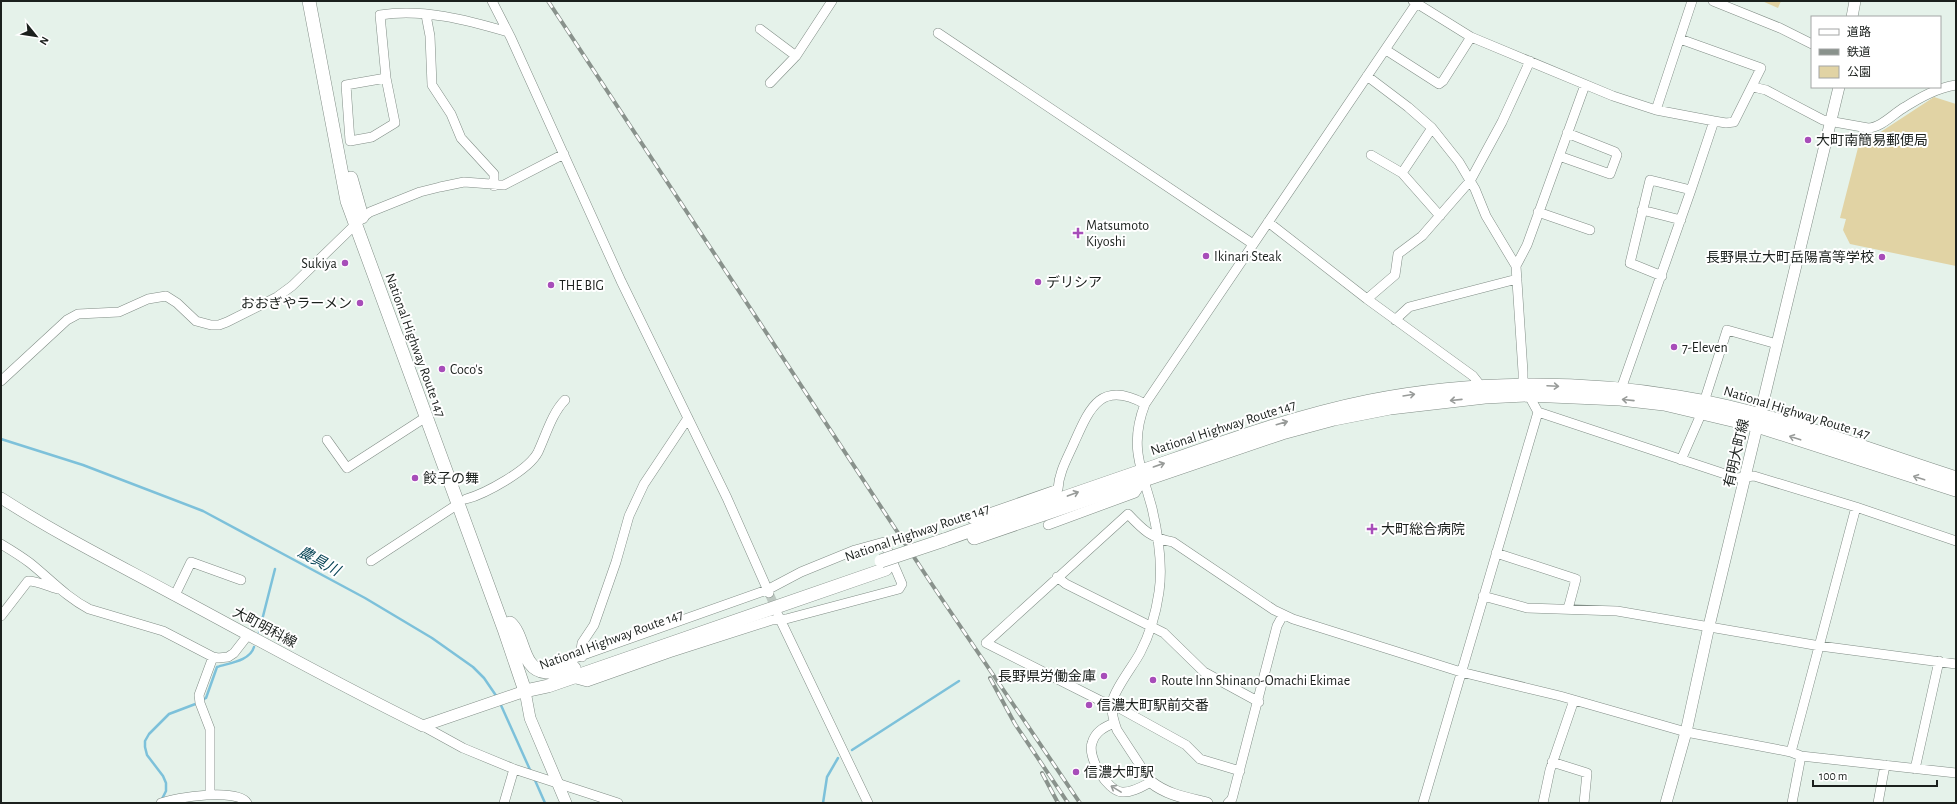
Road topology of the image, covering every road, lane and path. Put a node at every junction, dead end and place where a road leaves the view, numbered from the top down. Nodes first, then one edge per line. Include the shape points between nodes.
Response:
1 (310, 1) edge
2 (318, 1) edge
3 (492, 1) edge
4 (832, 1) edge
5 (1692, 1) edge
6 (1713, 1) edge
7 (1855, 1) edge
8 (1416, 2) edge
9 (426, 15) junction
10 (1852, 16) edge
11 (760, 29) dead end
12 (508, 32) junction
13 (938, 33) dead end
14 (1471, 37) junction
15 (1680, 39) junction
16 (1811, 44) edge
17 (1386, 50) junction
18 (796, 56) junction
19 (1530, 61) junction
20 (1366, 76) junction
21 (386, 78) junction
22 (770, 83) dead end
23 (1585, 85) junction
24 (1956, 85) edge
25 (1753, 88) junction
26 (1839, 88) edge
27 (1656, 110) junction
28 (1714, 121) junction
29 (1832, 121) junction
30 (1432, 128) junction
31 (1567, 134) junction
32 (564, 154) junction
33 (1371, 155) dead end
34 (1559, 156) junction
35 (1402, 173) junction
36 (1470, 181) junction
37 (494, 186) junction
38 (1691, 190) junction
39 (1642, 210) junction
40 (1538, 212) junction
41 (1440, 216) junction
42 (1681, 220) junction
43 (359, 221) junction
44 (1268, 222) junction
45 (1590, 230) dead end
46 (1253, 244) junction
47 (1516, 266) junction
48 (1662, 276) junction
49 (1517, 279) junction
50 (1367, 299) junction
51 (1395, 320) junction
52 (1777, 344) junction
53 (1, 381) edge
54 (1621, 389) junction
55 (1525, 390) junction
56 (1485, 392) junction
57 (565, 400) dead end
58 (1145, 404) junction
59 (1703, 407) junction
60 (1538, 412) junction
61 (426, 417) junction
62 (688, 418) junction
63 (1759, 421) junction
64 (327, 440) dead end
65 (1681, 460) junction
66 (1142, 476) junction
67 (1745, 477) junction
68 (1956, 478) edge
69 (1956, 490) edge
70 (1, 498) edge
71 (462, 502) junction
72 (1856, 507) junction
73 (972, 519) dead end
74 (1048, 525) dead end
75 (1159, 539) junction
76 (1956, 541) edge
77 (1, 544) edge
78 (1496, 552) junction
79 (371, 561) dead end
80 (1057, 577) junction
81 (241, 580) dead end
82 (59, 589) junction
83 (768, 591) junction
84 (175, 595) junction
85 (1483, 596) junction
86 (1568, 609) junction
87 (1283, 615) junction
88 (1, 616) edge
89 (779, 616) junction
90 (510, 623) junction
91 (1152, 626) junction
92 (1709, 626) junction
93 (248, 635) junction
94 (1820, 646) junction
95 (213, 657) junction
96 (582, 657) junction
97 (1939, 661) junction
98 (1956, 664) edge
99 (574, 672) junction
100 (1461, 672) junction
101 (525, 691) junction
102 (1574, 700) junction
103 (1258, 702) junction
104 (1112, 704) junction
105 (1114, 723) junction
106 (423, 726) junction
107 (1686, 732) junction
108 (1791, 752) junction
109 (1801, 756) junction
110 (1552, 762) junction
111 (1885, 765) junction
112 (514, 769) junction
113 (1915, 769) junction
114 (1240, 771) junction
115 (1956, 773) edge
116 (1151, 782) junction
117 (552, 783) junction
118 (210, 795) junction
119 (161, 803) edge
120 (247, 803) edge
121 (504, 803) edge
122 (566, 803) edge
123 (618, 803) edge
124 (868, 803) edge
125 (1207, 803) edge
126 (1228, 803) edge
127 (1423, 803) edge
128 (1543, 803) edge
129 (1584, 803) edge
130 (1666, 803) edge
131 (1792, 803) edge
132 (1878, 803) edge

1 - 43 highway, National Highway Route 147 via 342,176
2 - 43 highway, National Highway Route 147
3 - 12 street
4 - 18 street
5 - 15 street
6 - 16 street
7 - 10 main road
8 - 14 street
8 - 17 street
9 - 12 street via 464,19
9 - 21 street via 398,12 380,15
9 - 37 street via 430,36 432,85 451,114 461,138 494,174
11 - 18 street
12 - 32 street
13 - 46 street
14 - 17 street via 1439,84
14 - 19 street
15 - 25 street via 1761,68
15 - 27 street
17 - 20 street
18 - 22 street
19 - 23 street
19 - 36 street via 1502,122
20 - 30 street
20 - 44 street
21 - 21 street via 395,123 372,137 350,141 346,85
23 - 27 street
23 - 31 street
24 - 29 street via 1933,90 1875,128
25 - 28 street via 1734,122
25 - 29 street via 1766,90 1823,120
26 - 29 main road, 有明大町線
27 - 28 street
28 - 38 street
29 - 52 main road, 有明大町線
30 - 35 street
30 - 36 street
31 - 34 street
31 - 34 street via 1617,155 1610,174
32 - 37 street via 508,184
32 - 62 street
33 - 35 street
34 - 40 street
35 - 41 street
36 - 41 street
36 - 47 street via 1486,216
37 - 43 street via 464,182 440,187 370,212
38 - 39 street via 1650,180
38 - 42 street
39 - 42 street
39 - 48 street via 1630,262
40 - 45 street
40 - 47 street via 1527,246
41 - 50 street via 1422,236 1398,254 1395,275
42 - 48 street
43 - 53 street via 289,288 277,297 227,322 211,325 196,321 166,296 148,299 119,312 78,314 67,320
43 - 61 highway, National Highway Route 147
43 - 71 highway, National Highway Route 147
44 - 46 street
44 - 50 street
46 - 58 street
47 - 49 street
48 - 54 street
49 - 51 street via 1409,307
49 - 55 street
50 - 51 street
51 - 56 street via 1473,376
52 - 59 street via 1727,330
52 - 63 main road, 有明大町線
55 -> 54 highway, National Highway Route 147
54 - 59 highway, National Highway Route 147
55 - 56 highway, National Highway Route 147
59 -> 55 highway, National Highway Route 147
55 - 60 street
56 - 66 highway, National Highway Route 147 via 1334,419
57 - 71 street via 558,409 534,459 504,482
58 - 66 street via 1138,422 1137,434
58 - 73 street via 1130,396 1114,395 1101,399 1084,420 1059,477 1058,490
59 - 63 highway, National Highway Route 147
59 - 65 street
60 - 65 street
60 - 78 street
61 - 64 street via 347,468
61 - 71 highway, National Highway Route 147
62 - 83 street
62 - 96 street via 644,484 629,516 594,625 582,643
63 - 67 main road, 有明大町線
63 - 68 highway, National Highway Route 147
69 -> 63 highway, National Highway Route 147
65 - 67 street via 1737,478
66 - 74 street via 1135,493
66 - 75 street
66 - 99 highway, National Highway Route 147
67 - 72 street via 1754,476
67 - 92 main road, 有明大町線
70 - 84 main road, 大町明科線 via 88,549
71 - 79 street
71 - 90 highway, National Highway Route 147
71 - 101 highway, National Highway Route 147
72 - 76 street
72 - 94 street
75 - 80 street via 1144,531 1128,514
75 - 87 street via 1173,542
75 - 91 street via 1159,591
77 - 82 street via 29,562
78 - 85 street
78 - 86 street via 1576,579
80 - 91 street via 1066,584
80 - 104 street via 986,643 1101,701
81 - 84 street via 191,562
82 - 88 street via 28,581
82 - 95 street via 90,609 163,631
83 - 89 street via 801,572 855,550 884,542 902,584 899,589
83 - 96 street
84 - 93 main road, 大町明科線
85 - 86 street via 1527,608
85 - 100 street
86 - 92 street via 1617,611
87 - 100 street
87 - 103 street via 1277,626
89 - 99 street via 587,682 576,679
89 - 124 street
90 - 99 highway via 516,628 529,664 547,673
90 - 101 highway, National Highway Route 147 via 524,665
91 - 103 street via 1172,639 1212,678
91 - 104 street
92 - 94 street
92 - 107 main road, 有明大町線
93 - 95 street via 239,649 228,657
93 - 106 main road, 大町明科線
94 - 97 street
94 - 108 street
95 - 118 street via 199,695 210,729
96 - 99 street via 572,659
97 - 98 street
97 - 113 street
99 - 101 highway, National Highway Route 147 via 548,686
100 - 102 street
100 - 127 street
101 - 106 main road
101 - 117 main road via 530,718
102 - 107 street
102 - 110 street
103 - 114 street
104 - 105 street
104 - 114 street via 1186,745 1200,759
105 - 116 street
116 -> 105 street via 1122,792 1112,788 1101,774 1091,754 1092,742 1103,728
106 - 112 street via 463,748
107 - 108 street
107 - 130 main road, 有明大町線
108 - 109 street
109 - 111 street
109 - 131 street
110 - 128 street
110 - 129 street via 1587,774
111 - 113 street
111 - 132 street
112 - 117 street
112 - 121 street
113 - 115 street
114 - 126 street via 1232,799
116 - 125 main road via 1172,794
117 - 122 main road
117 - 123 street
118 - 119 street
118 - 120 street via 236,796

